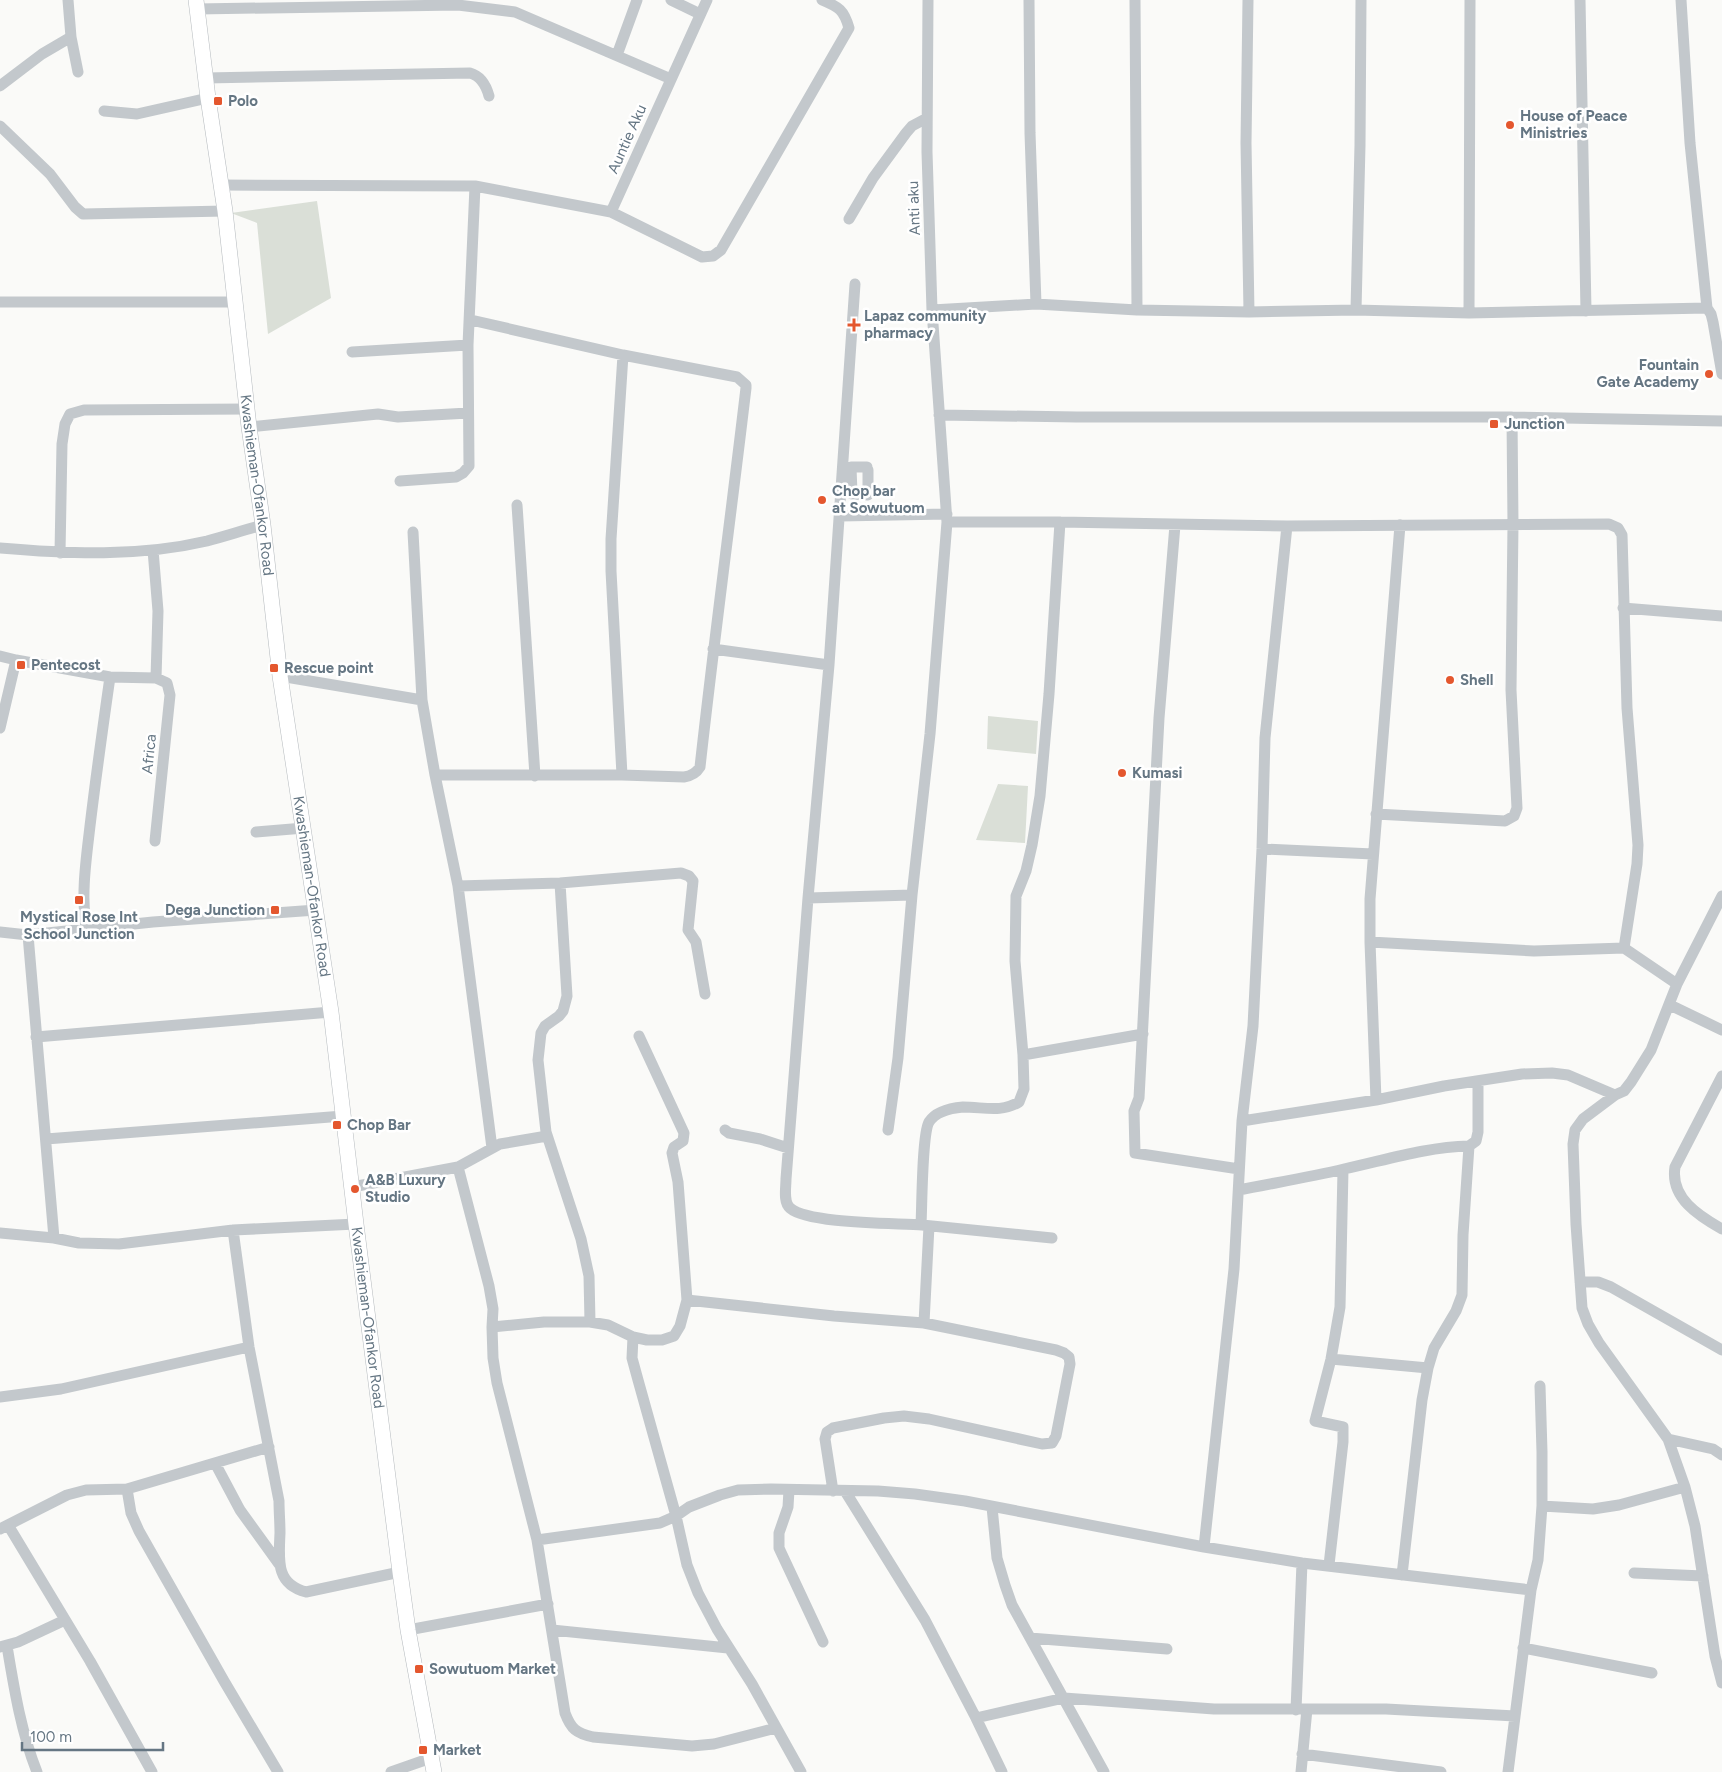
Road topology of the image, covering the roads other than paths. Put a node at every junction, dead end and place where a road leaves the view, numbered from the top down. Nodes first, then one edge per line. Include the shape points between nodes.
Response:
1 (68, 0) edge
2 (637, 0) edge
3 (671, 0) edge
4 (707, 0) edge
5 (822, 0) edge
6 (928, 0) edge
7 (1029, 0) edge
8 (1136, 0) edge
9 (1248, 0) edge
10 (1360, 0) edge
11 (1470, 0) edge
12 (1580, 0) edge
13 (1682, 0) edge
14 (196, 4) edge
15 (700, 14) junction
16 (71, 37) junction
17 (617, 56) junction
18 (78, 72) dead end
19 (206, 78) junction
20 (671, 79) junction
21 (0, 86) edge
22 (489, 96) dead end
23 (208, 98) junction
24 (104, 111) dead end
25 (927, 118) junction
26 (0, 126) edge
27 (221, 185) junction
28 (475, 186) junction
29 (225, 211) junction
30 (611, 212) junction
31 (849, 219) dead end
32 (856, 284) dead end
33 (0, 302) edge
34 (237, 302) junction
35 (1036, 304) junction
36 (1707, 308) junction
37 (932, 310) junction
38 (1137, 310) junction
39 (1356, 310) junction
40 (1586, 311) junction
41 (1249, 312) junction
42 (1469, 313) junction
43 (471, 320) junction
44 (468, 345) junction
45 (352, 352) dead end
46 (623, 355) junction
47 (1722, 374) edge
48 (248, 409) junction
49 (468, 413) junction
50 (939, 415) junction
51 (1512, 418) junction
52 (1722, 421) edge
53 (249, 427) junction
54 (400, 481) dead end
55 (517, 505) dead end
56 (840, 516) junction
57 (947, 518) junction
58 (1060, 522) junction
59 (1513, 524) junction
60 (263, 525) junction
61 (1175, 525) junction
62 (1400, 525) junction
63 (1287, 526) junction
64 (413, 532) dead end
65 (0, 548) edge
66 (154, 550) junction
67 (60, 553) junction
68 (1623, 608) junction
69 (1722, 616) edge
70 (713, 649) junction
71 (0, 656) edge
72 (16, 660) junction
73 (829, 666) junction
74 (280, 676) junction
75 (110, 677) junction
76 (156, 678) junction
77 (422, 700) junction
78 (0, 728) edge
79 (622, 775) junction
80 (435, 776) junction
81 (535, 776) junction
82 (1376, 814) junction
83 (304, 828) junction
84 (256, 832) dead end
85 (155, 841) dead end
86 (1262, 849) junction
87 (1373, 854) junction
88 (560, 883) junction
89 (458, 886) junction
90 (912, 895) junction
91 (1722, 896) edge
92 (808, 898) junction
93 (316, 910) junction
94 (86, 929) junction
95 (0, 932) edge
96 (28, 935) junction
97 (1370, 942) junction
98 (1624, 948) junction
99 (1677, 984) junction
100 (705, 994) dead end
101 (1670, 1005) junction
102 (330, 1012) junction
103 (1722, 1030) edge
104 (1143, 1034) junction
105 (639, 1036) dead end
106 (36, 1037) junction
107 (1023, 1055) junction
108 (1722, 1076) edge
109 (1478, 1081) junction
110 (1614, 1095) junction
111 (1376, 1100) junction
112 (343, 1116) junction
113 (1242, 1120) junction
114 (725, 1130) dead end
115 (888, 1130) dead end
116 (547, 1136) junction
117 (46, 1139) junction
118 (1469, 1146) junction
119 (492, 1148) junction
120 (788, 1148) junction
121 (458, 1167) junction
122 (1239, 1169) junction
123 (1344, 1170) junction
124 (352, 1187) junction
125 (1239, 1190) junction
126 (356, 1224) junction
127 (925, 1226) junction
128 (1722, 1229) edge
129 (233, 1230) junction
130 (0, 1233) edge
131 (54, 1238) junction
132 (1052, 1238) dead end
133 (1580, 1282) junction
134 (687, 1300) junction
135 (590, 1322) junction
136 (924, 1323) junction
137 (492, 1327) junction
138 (633, 1337) junction
139 (249, 1347) junction
140 (1722, 1350) edge
141 (1331, 1359) junction
142 (1428, 1368) junction
143 (1540, 1386) dead end
144 (0, 1397) edge
145 (1668, 1439) junction
146 (269, 1447) junction
147 (1722, 1455) edge
148 (215, 1462) junction
149 (1685, 1487) junction
150 (127, 1489) junction
151 (789, 1490) junction
152 (833, 1491) junction
153 (845, 1491) junction
154 (1542, 1506) junction
155 (992, 1507) junction
156 (676, 1516) junction
157 (4, 1527) edge
158 (537, 1540) junction
159 (1204, 1547) junction
160 (1302, 1563) junction
161 (279, 1565) junction
162 (1330, 1565) junction
163 (400, 1572) junction
164 (1634, 1573) dead end
165 (1402, 1575) junction
166 (1703, 1576) junction
167 (1531, 1590) junction
168 (548, 1604) junction
169 (65, 1620) junction
170 (408, 1630) junction
171 (552, 1630) junction
172 (1030, 1638) junction
173 (823, 1642) dead end
174 (3, 1646) edge
175 (728, 1648) junction
176 (1523, 1648) junction
177 (1167, 1649) dead end
178 (1652, 1673) dead end
179 (1722, 1683) edge
180 (1064, 1698) junction
181 (1301, 1709) junction
182 (1515, 1716) junction
183 (976, 1718) junction
184 (776, 1728) junction
185 (1302, 1754) junction
186 (432, 1765) edge
187 (38, 1772) edge
188 (152, 1772) edge
189 (278, 1772) edge
190 (391, 1772) edge
191 (801, 1772) edge
192 (1002, 1772) edge
193 (1104, 1772) edge
194 (1301, 1772) edge
195 (1441, 1772) edge
196 (1508, 1772) edge

1 - 16 street
2 - 17 street
3 - 15 street
4 - 15 street, Auntie Aku
5 - 30 street via 839,7 849,28 721,250 713,256 702,256
6 - 25 street, Anti aku
7 - 35 street
8 - 38 street
9 - 41 street
10 - 39 street
11 - 42 street
12 - 40 street
13 - 36 street via 1690,143
14 - 17 street via 458,5 515,12
14 - 19 main road, Kwashieman-Ofankor Road
15 - 20 street, Auntie Aku
16 - 18 street
16 - 21 street
17 - 20 street
19 - 22 street via 470,73 477,75 487,87
19 - 23 main road, Kwashieman-Ofankor Road
20 - 30 street, Auntie Aku
23 - 24 street via 137,114
23 - 27 main road, Kwashieman-Ofankor Road
25 - 31 street via 906,133 873,178
25 - 37 street, Anti aku
26 - 29 street via 50,174 83,214
27 - 28 street
27 - 29 main road, Kwashieman-Ofankor Road
28 - 30 street
28 - 43 street
29 - 34 main road, Kwashieman-Ofankor Road
32 - 56 street
33 - 34 street
34 - 48 main road, Kwashieman-Ofankor Road
35 - 37 street
35 - 38 street
36 - 40 street
36 - 47 street via 1711,314
37 - 50 street, Anti aku
38 - 41 street
39 - 41 street
39 - 42 street
40 - 42 street
43 - 44 street
43 - 46 street
44 - 45 street
44 - 49 street
46 - 70 street via 737,377 746,385
46 - 79 street via 611,539
48 - 53 main road, Kwashieman-Ofankor Road
48 - 67 street via 84,410 70,414 62,444
49 - 53 street via 398,417 378,414
49 - 54 street via 468,466 463,473 456,477
50 - 51 street
50 - 57 street, Anti aku
51 - 52 street
51 - 59 street
53 - 60 main road, Kwashieman-Ofankor Road
55 - 81 street
56 - 57 street
56 - 73 street
57 - 58 street
57 - 90 street, Anti aku via 930,734
58 - 61 street
58 - 107 street via 1040,796 1026,871 1016,896 1015,961
59 - 62 street
59 - 68 street via 1610,524 1618,528 1622,535
59 - 82 street via 1511,690 1517,808 1514,816 1505,821
60 - 66 street via 206,541
60 - 74 main road, Kwashieman-Ofankor Road
61 - 63 street
61 - 104 street via 1159,718
62 - 63 street
62 - 82 street
63 - 86 street via 1266,738
64 - 77 street
65 - 67 street
66 - 67 street
66 - 76 street via 158,611
68 - 69 street
68 - 98 street via 1638,846
70 - 73 street
70 - 79 street via 698,771 684,777
71 - 72 street
72 - 75 street
72 - 78 street
73 - 92 street
74 - 77 street
74 - 83 main road, Kwashieman-Ofankor Road
75 - 76 street
75 - 94 street via 84,881
76 - 85 street, Africa via 167,683 170,695
77 - 80 street
79 - 81 street
80 - 81 street
80 - 89 street
82 - 87 street
83 - 84 street
83 - 93 main road, Kwashieman-Ofankor Road
86 - 87 street
86 - 113 street via 1253,1026
87 - 97 street
88 - 89 street
88 - 100 street via 689,876 692,881 688,930 696,942
88 - 116 street via 567,996 563,1011 544,1026 538,1050
89 - 119 street
90 - 92 street
90 - 115 street, Anti aku via 898,1058
91 - 99 street
92 - 120 street
93 - 94 street
93 - 102 main road, Kwashieman-Ofankor Road
94 - 96 street
95 - 96 street
96 - 106 street
97 - 98 street via 1534,951
97 - 111 street
98 - 99 street
99 - 101 street
101 - 103 street
101 - 110 street via 1651,1050 1624,1091
102 - 106 street
102 - 112 main road, Kwashieman-Ofankor Road
104 - 107 street
104 - 122 street via 1139,1098 1134,1111 1135,1153
105 - 134 street via 684,1133 683,1141 674,1147 672,1153 678,1182
106 - 117 street
107 - 127 street via 1024,1089 1019,1102 1007,1108 948,1110 929,1122 925,1141
108 - 128 street via 1674,1174 1681,1196 1690,1207
109 - 110 street via 1522,1074 1568,1075
109 - 111 street
109 - 118 street via 1478,1132 1476,1141
110 - 133 street via 1575,1130
111 - 113 street
112 - 117 street
112 - 124 main road, Kwashieman-Ofankor Road
113 - 122 street
114 - 120 street via 729,1134
116 - 119 street
116 - 135 street via 581,1239 589,1276
117 - 131 street
118 - 123 street via 1445,1146
118 - 142 street via 1462,1295 1434,1348
119 - 121 street
120 - 127 street via 786,1202 789,1208 809,1216 849,1222
121 - 124 street
121 - 137 street via 489,1286
122 - 125 street
123 - 125 street
123 - 141 street via 1340,1307
124 - 126 main road, Kwashieman-Ofankor Road
125 - 159 street via 1234,1269
126 - 129 street
126 - 163 main road, Kwashieman-Ofankor Road
127 - 132 street
127 - 136 street
129 - 131 street via 119,1244
129 - 139 street
130 - 131 street
133 - 140 street via 1598,1282 1611,1287
133 - 145 street via 1582,1308 1588,1324
134 - 136 street
134 - 138 street via 674,1336 658,1340
135 - 137 street
135 - 138 street via 608,1325
136 - 152 street via 1064,1353 1070,1364 1054,1441 1042,1444 904,1416 833,1428 825,1439
137 - 158 street via 497,1383
138 - 156 street via 632,1358
139 - 144 street via 61,1389
139 - 146 street
141 - 142 street
141 - 162 street via 1315,1421 1343,1428
142 - 165 street
143 - 154 street
145 - 147 street via 1713,1449
145 - 149 street
146 - 148 street
146 - 161 street via 279,1501
148 - 150 street
148 - 161 street via 240,1510
149 - 154 street via 1593,1509
149 - 166 street
150 - 157 street via 86,1490 67,1495
150 - 189 street via 131,1513 139,1531
151 - 152 street
151 - 156 street via 738,1490 688,1507
151 - 173 street via 788,1508 779,1533 779,1548
152 - 153 street
153 - 155 street via 916,1494
153 - 183 street via 925,1620
154 - 167 street via 1538,1560
155 - 159 street
155 - 172 street via 997,1558 1012,1605
156 - 158 street via 644,1526
156 - 175 street via 687,1565 698,1594
157 - 169 street
158 - 168 street
159 - 160 street
160 - 162 street
160 - 181 street
161 - 163 street via 291,1586 306,1592
162 - 165 street
163 - 170 main road, Kwashieman-Ofankor Road
164 - 166 street
165 - 167 street
166 - 179 street
167 - 176 street
168 - 170 street
168 - 171 street
169 - 174 street
169 - 188 street
170 - 186 main road, Kwashieman-Ofankor Road
171 - 175 street
171 - 184 street via 565,1713 568,1722 580,1734 692,1746 714,1744
172 - 177 street
172 - 180 street
174 - 187 street
175 - 184 street
176 - 178 street
176 - 182 street
180 - 181 street via 1214,1709
180 - 183 street
180 - 193 street
181 - 182 street via 1386,1709
181 - 185 street
182 - 196 street
183 - 192 street
184 - 191 street
185 - 194 street
185 - 195 street
186 - 190 street

